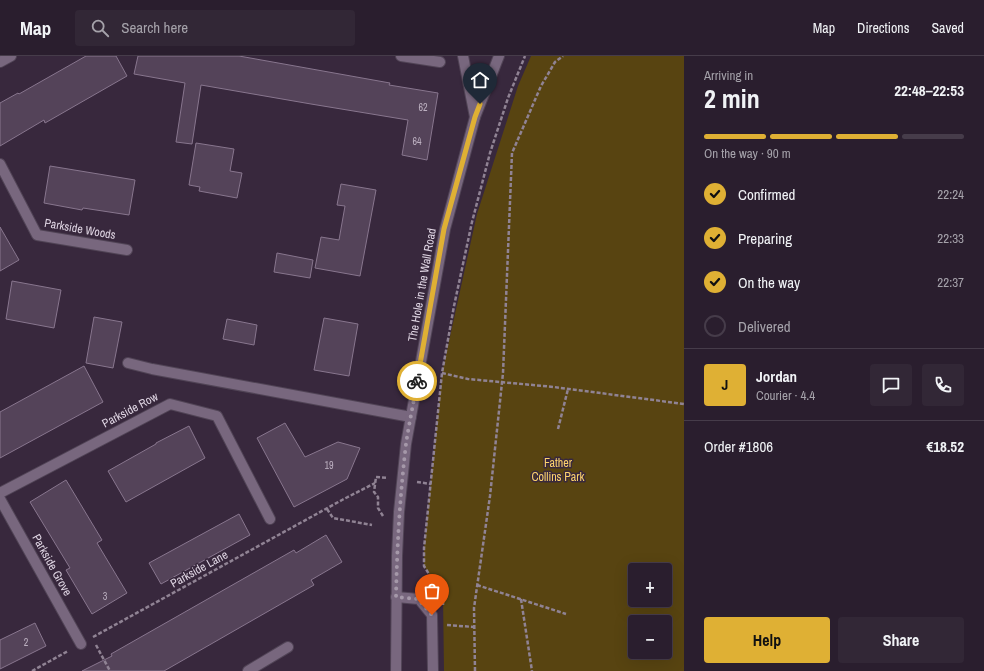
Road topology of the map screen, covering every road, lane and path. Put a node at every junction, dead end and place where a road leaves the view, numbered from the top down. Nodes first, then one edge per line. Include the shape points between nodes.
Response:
1 (11, 56) edge
2 (405, 56) edge
3 (463, 56) edge
4 (499, 56) edge
5 (525, 56) edge
6 (563, 56) edge
7 (0, 62) edge
8 (440, 62) dead end
9 (475, 117) junction
10 (0, 164) edge
11 (127, 250) dead end
12 (128, 363) dead end
13 (442, 373) junction
14 (502, 382) junction
15 (568, 389) junction
16 (684, 404) edge
17 (411, 417) junction
18 (558, 429) dead end
19 (382, 477) dead end
20 (375, 483) junction
21 (425, 483) dead end
22 (431, 484) junction
23 (0, 493) edge
24 (378, 497) dead end
25 (0, 498) edge
26 (327, 509) junction
27 (270, 519) dead end
28 (372, 525) dead end
29 (477, 585) junction
30 (396, 597) junction
31 (521, 599) junction
32 (566, 614) dead end
33 (432, 625) junction
34 (443, 625) junction
35 (474, 627) junction
36 (92, 638) junction
37 (81, 644) junction
38 (288, 647) dead end
39 (32, 671) edge
40 (110, 671) edge
41 (248, 671) edge
42 (396, 671) edge
43 (432, 671) edge
44 (475, 671) edge
45 (532, 671) edge

1 - 7 street
2 - 8 street
3 - 9 street
4 - 9 street, The Hole in the Wall Road
5 - 13 path via 490,153 454,306
6 - 14 path via 556,62 541,86 512,153
9 - 17 street, The Hole in the Wall Road via 444,229
10 - 11 street, Parkside Woods via 37,236
12 - 17 street
13 - 14 path via 468,379
13 - 22 path
14 - 15 path
14 - 29 path via 490,496
15 - 16 path
15 - 18 path
17 - 30 street, The Hole in the Wall Road via 399,512
19 - 20 path, Parkside Lane via 376,476
20 - 24 path via 374,492
20 - 26 path, Parkside Lane
21 - 22 path
22 - 34 path via 424,566 443,597
23 - 27 street, Parkside Row via 170,404 217,416
25 - 37 street, Parkside Grove
26 - 28 path via 333,518
26 - 36 path, Parkside Lane
29 - 31 path
29 - 35 path
30 - 33 street via 418,599 432,615
30 - 42 street, The Hole in the Wall Road
31 - 32 path
31 - 45 path
33 - 34 path
33 - 43 street
34 - 35 path
35 - 44 path
36 - 37 path, Parkside Lane
36 - 40 path
37 - 39 path, Parkside Lane
38 - 41 street

